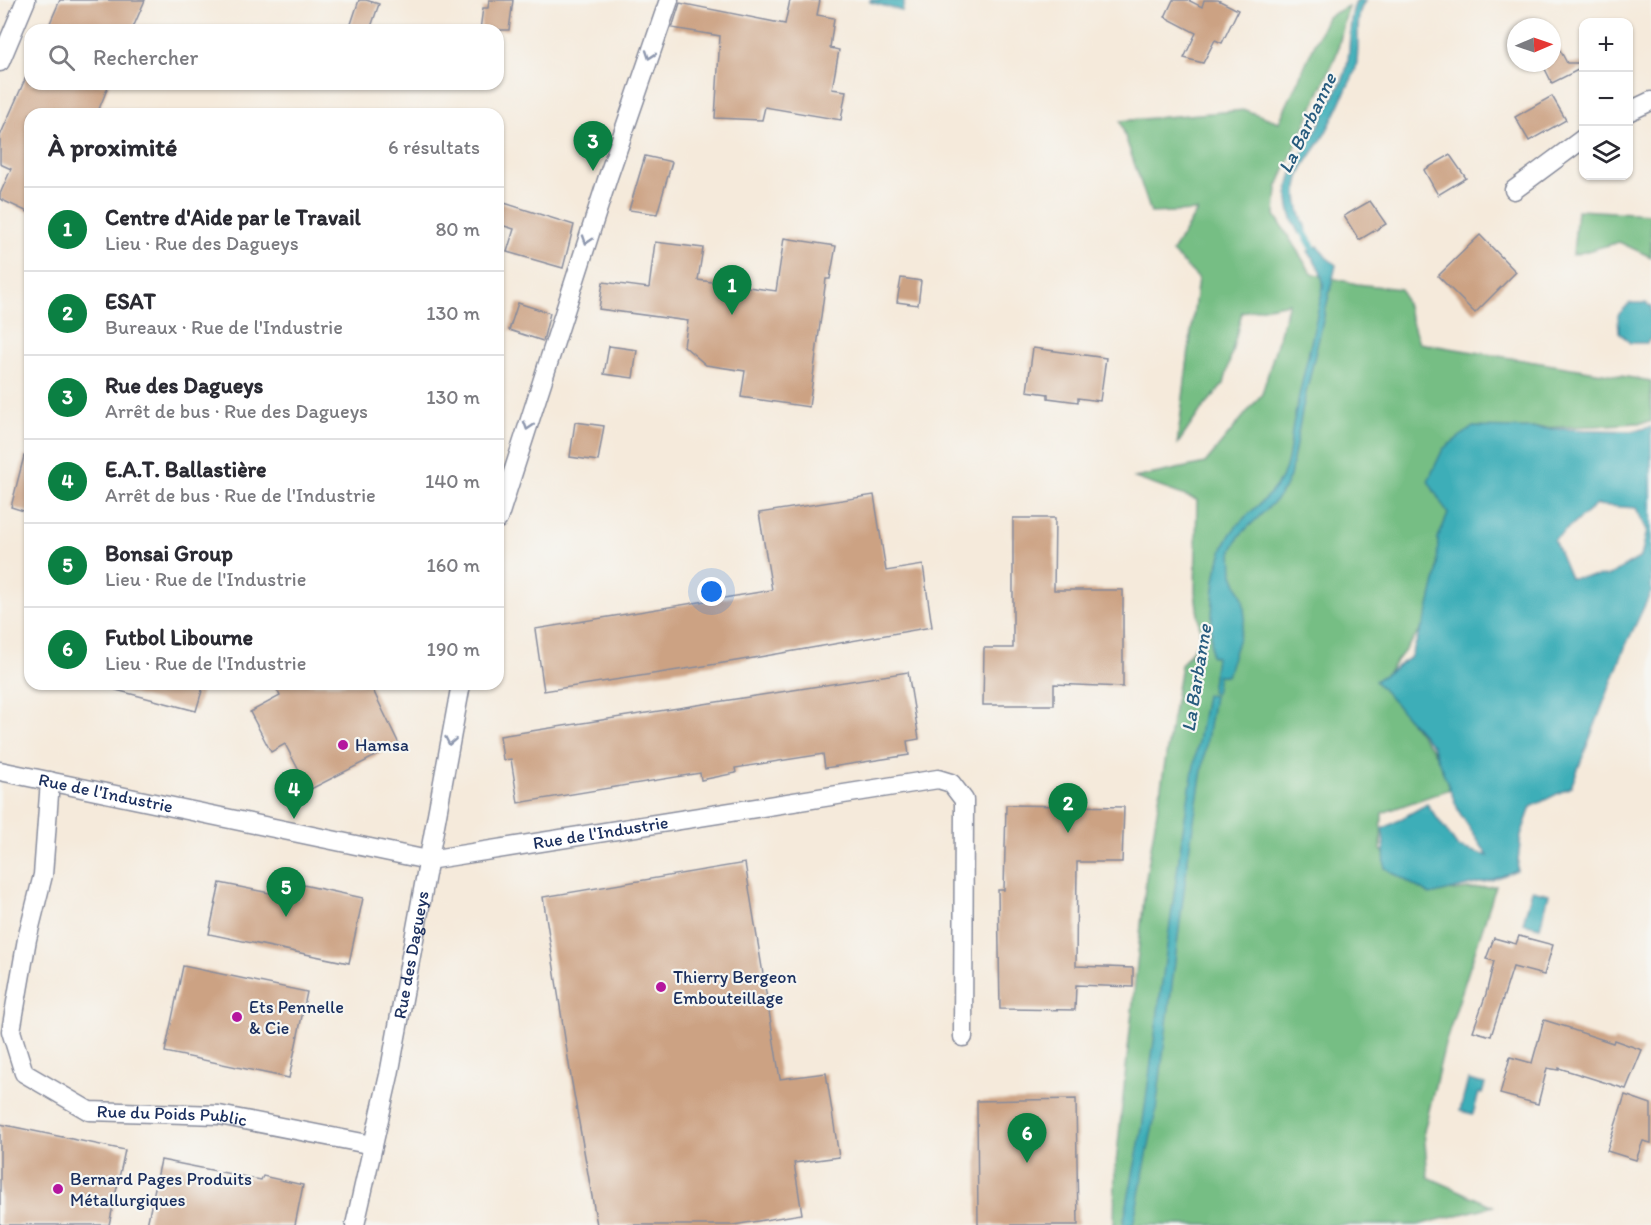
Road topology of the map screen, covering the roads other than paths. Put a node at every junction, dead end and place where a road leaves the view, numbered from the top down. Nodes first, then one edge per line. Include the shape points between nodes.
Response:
1 (26, 0) edge
2 (669, 0) edge
3 (0, 62) edge
4 (1651, 101) edge
5 (1633, 110) edge
6 (1579, 142) edge
7 (1514, 190) dead end
8 (504, 500) edge
9 (460, 690) edge
10 (0, 771) edge
11 (50, 781) junction
12 (428, 860) junction
13 (963, 1036) dead end
14 (373, 1145) junction
15 (355, 1225) edge

1 - 3 street
2 -> 8 street
4 - 5 street
6 - 7 street
9 -> 12 street, Rue des Dagueys
10 - 11 street, Rue de l'Industrie
11 - 12 street, Rue de l'Industrie
11 - 14 street, Rue du Poids Public via 42,875 11,1031 24,1073 89,1111 219,1115
12 - 13 street, Rue de l'Industrie via 938,779 951,783 964,800
12 - 14 street, Rue des Dagueys
14 - 15 street, Rue des Dagueys

